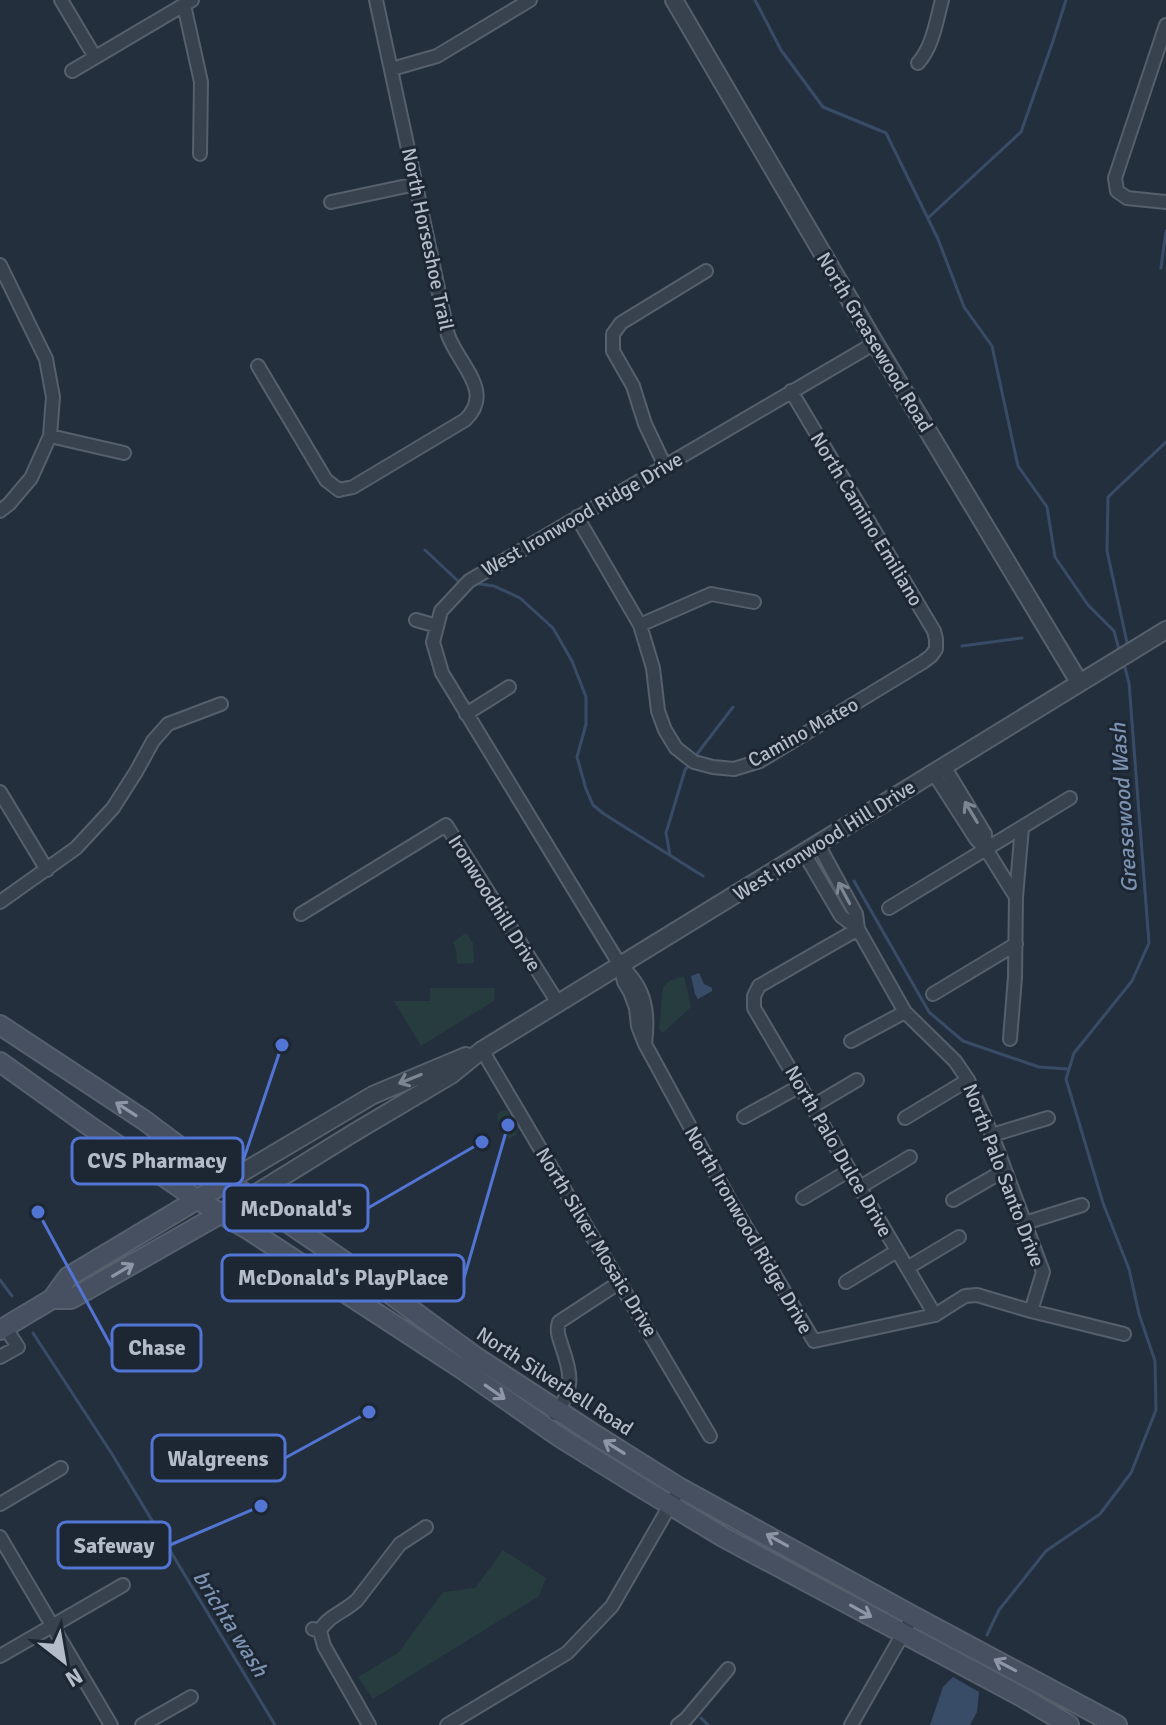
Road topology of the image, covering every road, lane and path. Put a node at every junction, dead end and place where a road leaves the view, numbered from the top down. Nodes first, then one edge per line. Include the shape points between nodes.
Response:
1 (61, 0) edge
2 (376, 0) edge
3 (530, 0) edge
4 (674, 0) edge
5 (942, 0) edge
6 (188, 2) edge
7 (1166, 25) edge
8 (95, 57) junction
9 (918, 63) dead end
10 (392, 69) junction
11 (72, 71) dead end
12 (200, 154) dead end
13 (416, 184) junction
14 (331, 202) dead end
15 (1166, 202) edge
16 (0, 265) edge
17 (706, 271) dead end
18 (875, 343) junction
19 (258, 366) dead end
20 (791, 391) junction
21 (50, 436) junction
22 (124, 453) dead end
23 (665, 466) junction
24 (0, 511) edge
25 (577, 517) junction
26 (754, 602) dead end
27 (416, 620) dead end
28 (640, 625) junction
29 (437, 626) junction
30 (1166, 630) edge
31 (942, 650) joint
32 (1079, 682) junction
33 (509, 687) dead end
34 (221, 704) dead end
35 (466, 714) junction
36 (938, 769) junction
37 (0, 792) edge
38 (1070, 798) dead end
39 (1022, 827) junction
40 (811, 848) junction
41 (986, 849) junction
42 (47, 870) junction
43 (1016, 897) junction
44 (0, 902) edge
45 (889, 908) dead end
46 (301, 914) dead end
47 (858, 929) junction
48 (1016, 944) junction
49 (620, 965) junction
50 (933, 994) dead end
51 (558, 1003) junction
52 (905, 1012) junction
53 (0, 1025) edge
54 (1010, 1039) dead end
55 (851, 1041) dead end
56 (482, 1050) junction
57 (0, 1062) edge
58 (857, 1080) dead end
59 (968, 1080) junction
60 (800, 1086) junction
61 (813, 1106) junction
62 (744, 1117) dead end
63 (905, 1118) dead end
64 (1048, 1118) dead end
65 (992, 1135) junction
66 (910, 1157) dead end
67 (850, 1170) junction
68 (1005, 1170) junction
69 (228, 1181) junction
70 (860, 1187) junction
71 (250, 1197) junction
72 (803, 1198) dead end
73 (198, 1200) junction
74 (953, 1200) dead end
75 (1082, 1205) dead end
76 (220, 1214) junction
77 (1025, 1223) junction
78 (959, 1237) dead end
79 (897, 1251) junction
80 (907, 1268) junction
81 (620, 1282) junction
82 (846, 1282) dead end
83 (52, 1299) junction
84 (1031, 1311) junction
85 (935, 1315) junction
86 (383, 1318) junction
87 (2, 1328) edge
88 (1124, 1334) dead end
89 (0, 1357) edge
90 (476, 1357) junction
91 (558, 1410) junction
92 (545, 1426) junction
93 (710, 1436) dead end
94 (61, 1468) dead end
95 (680, 1488) junction
96 (0, 1504) edge
97 (670, 1505) junction
98 (426, 1527) dead end
99 (0, 1537) edge
100 (123, 1585) dead end
101 (913, 1616) junction
102 (52, 1626) junction
103 (903, 1634) junction
104 (0, 1656) edge
105 (728, 1669) dead end
106 (191, 1697) dead end
107 (1074, 1701) junction
108 (1063, 1724) edge
109 (111, 1725) edge
110 (142, 1725) edge
111 (369, 1725) edge
112 (447, 1725) edge
113 (678, 1725) edge
114 (851, 1725) edge
115 (1117, 1725) edge

1 - 8 street
2 - 10 street, North Horseshoe Trail
3 - 10 street via 437,56
4 - 18 street, North Greasewood Road
5 - 9 street via 934,34
6 - 8 street
6 - 12 street via 201,82
7 - 15 street via 1114,193
8 - 11 street
10 - 13 street, North Horseshoe Trail
13 - 14 street
13 - 19 street, North Horseshoe Trail via 448,335 480,405 465,420 337,495
16 - 21 street via 46,359 53,397
17 - 23 street via 608,336
18 - 20 street, West Ironwood Ridge Drive
18 - 32 street, North Greasewood Road
20 - 23 street, West Ironwood Ridge Drive
20 - 31 street, North Camino Emiliano
21 - 22 street
21 - 24 street via 31,478
23 - 25 street, West Ironwood Ridge Drive
25 - 28 street, Camino Mateo
25 - 29 street, West Ironwood Ridge Drive via 469,581 441,611
26 - 28 street via 711,594
27 - 29 street
28 - 31 street, Camino Mateo via 658,711 670,739 694,762 734,769 760,761
29 - 35 street via 433,642 442,673
30 - 32 street, West Ironwood Hill Drive
32 - 36 street, West Ironwood Hill Drive
33 - 35 street
34 - 42 street via 168,724 113,808
35 - 49 street
36 - 40 street, West Ironwood Hill Drive
36 - 41 street
37 - 42 street
38 - 39 street
39 - 41 street
39 - 43 street
40 - 47 street, North Palo Santo Drive via 841,916
40 - 49 street, West Ironwood Hill Drive
41 - 43 street
41 - 45 street
42 - 44 street
43 - 48 street
46 - 51 street, Ironwoodhill Drive via 446,825
47 - 52 street, North Palo Santo Drive
47 - 60 street, North Palo Dulce Drive via 759,986 754,996 754,1008
48 - 50 street
48 - 54 street
49 - 51 street, West Ironwood Hill Drive
49 - 85 street, North Ironwood Ridge Drive via 645,1044 814,1341
51 - 56 street, West Ironwood Hill Drive
52 - 55 street
52 - 59 street, North Palo Santo Drive
69 -> 53 main road, North Silverbell Road
56 -> 69 street, West Ironwood Hill Drive via 373,1095
56 - 71 street, West Ironwood Hill Drive via 451,1075
56 - 81 street, North Silver Mosaic Drive
57 - 73 main road, North Silverbell Road
58 - 61 street
59 - 63 street
59 - 65 street, North Palo Santo Drive
60 - 61 street, North Palo Dulce Drive
60 - 62 street
61 - 67 street, North Palo Dulce Drive
64 - 65 street
65 - 68 street, North Palo Santo Drive
66 - 70 street
67 - 70 street, North Palo Dulce Drive
67 - 72 street
68 - 74 street
68 - 77 street, North Palo Santo Drive
69 - 71 main road, North Silverbell Road
69 - 73 main road
70 - 79 street, North Palo Dulce Drive
71 - 76 main road
71 - 90 main road, North Silverbell Road
73 - 76 main road, North Silverbell Road
73 - 83 main road via 68,1277
75 - 77 street
83 -> 76 main road via 71,1299
76 - 86 main road, North Silverbell Road
77 - 84 street, North Palo Santo Drive via 1043,1272
78 - 80 street
79 - 80 street, North Palo Dulce Drive
79 - 82 street
80 - 85 street, North Palo Dulce Drive
81 - 91 street via 559,1322 556,1331 571,1381
81 - 93 street, North Silver Mosaic Drive
83 - 87 main road
84 - 85 street, North Ironwood Ridge Drive via 977,1295 965,1296
84 - 88 street, North Ironwood Ridge Drive
86 - 90 main road via 400,1314 437,1340
86 -> 92 main road, North Silverbell Road
87 - 89 street via 18,1347
90 - 91 main road, North Silverbell Road
91 - 92 street
95 -> 91 main road, North Silverbell Road
92 - 97 main road, North Silverbell Road
94 - 96 street
95 - 97 street
101 -> 95 main road, North Silverbell Road
97 -> 103 main road, North Silverbell Road
97 - 112 street via 612,1606 567,1653
98 - 111 street via 400,1544 357,1600 316,1630
99 - 102 street
100 - 102 street
101 - 103 street
107 -> 101 main road, North Silverbell Road
102 - 104 street
102 - 109 street
103 - 108 main road, North Silverbell Road
103 - 114 street
105 - 113 street
106 - 110 street
107 - 108 street
107 - 115 main road, North Silverbell Road

